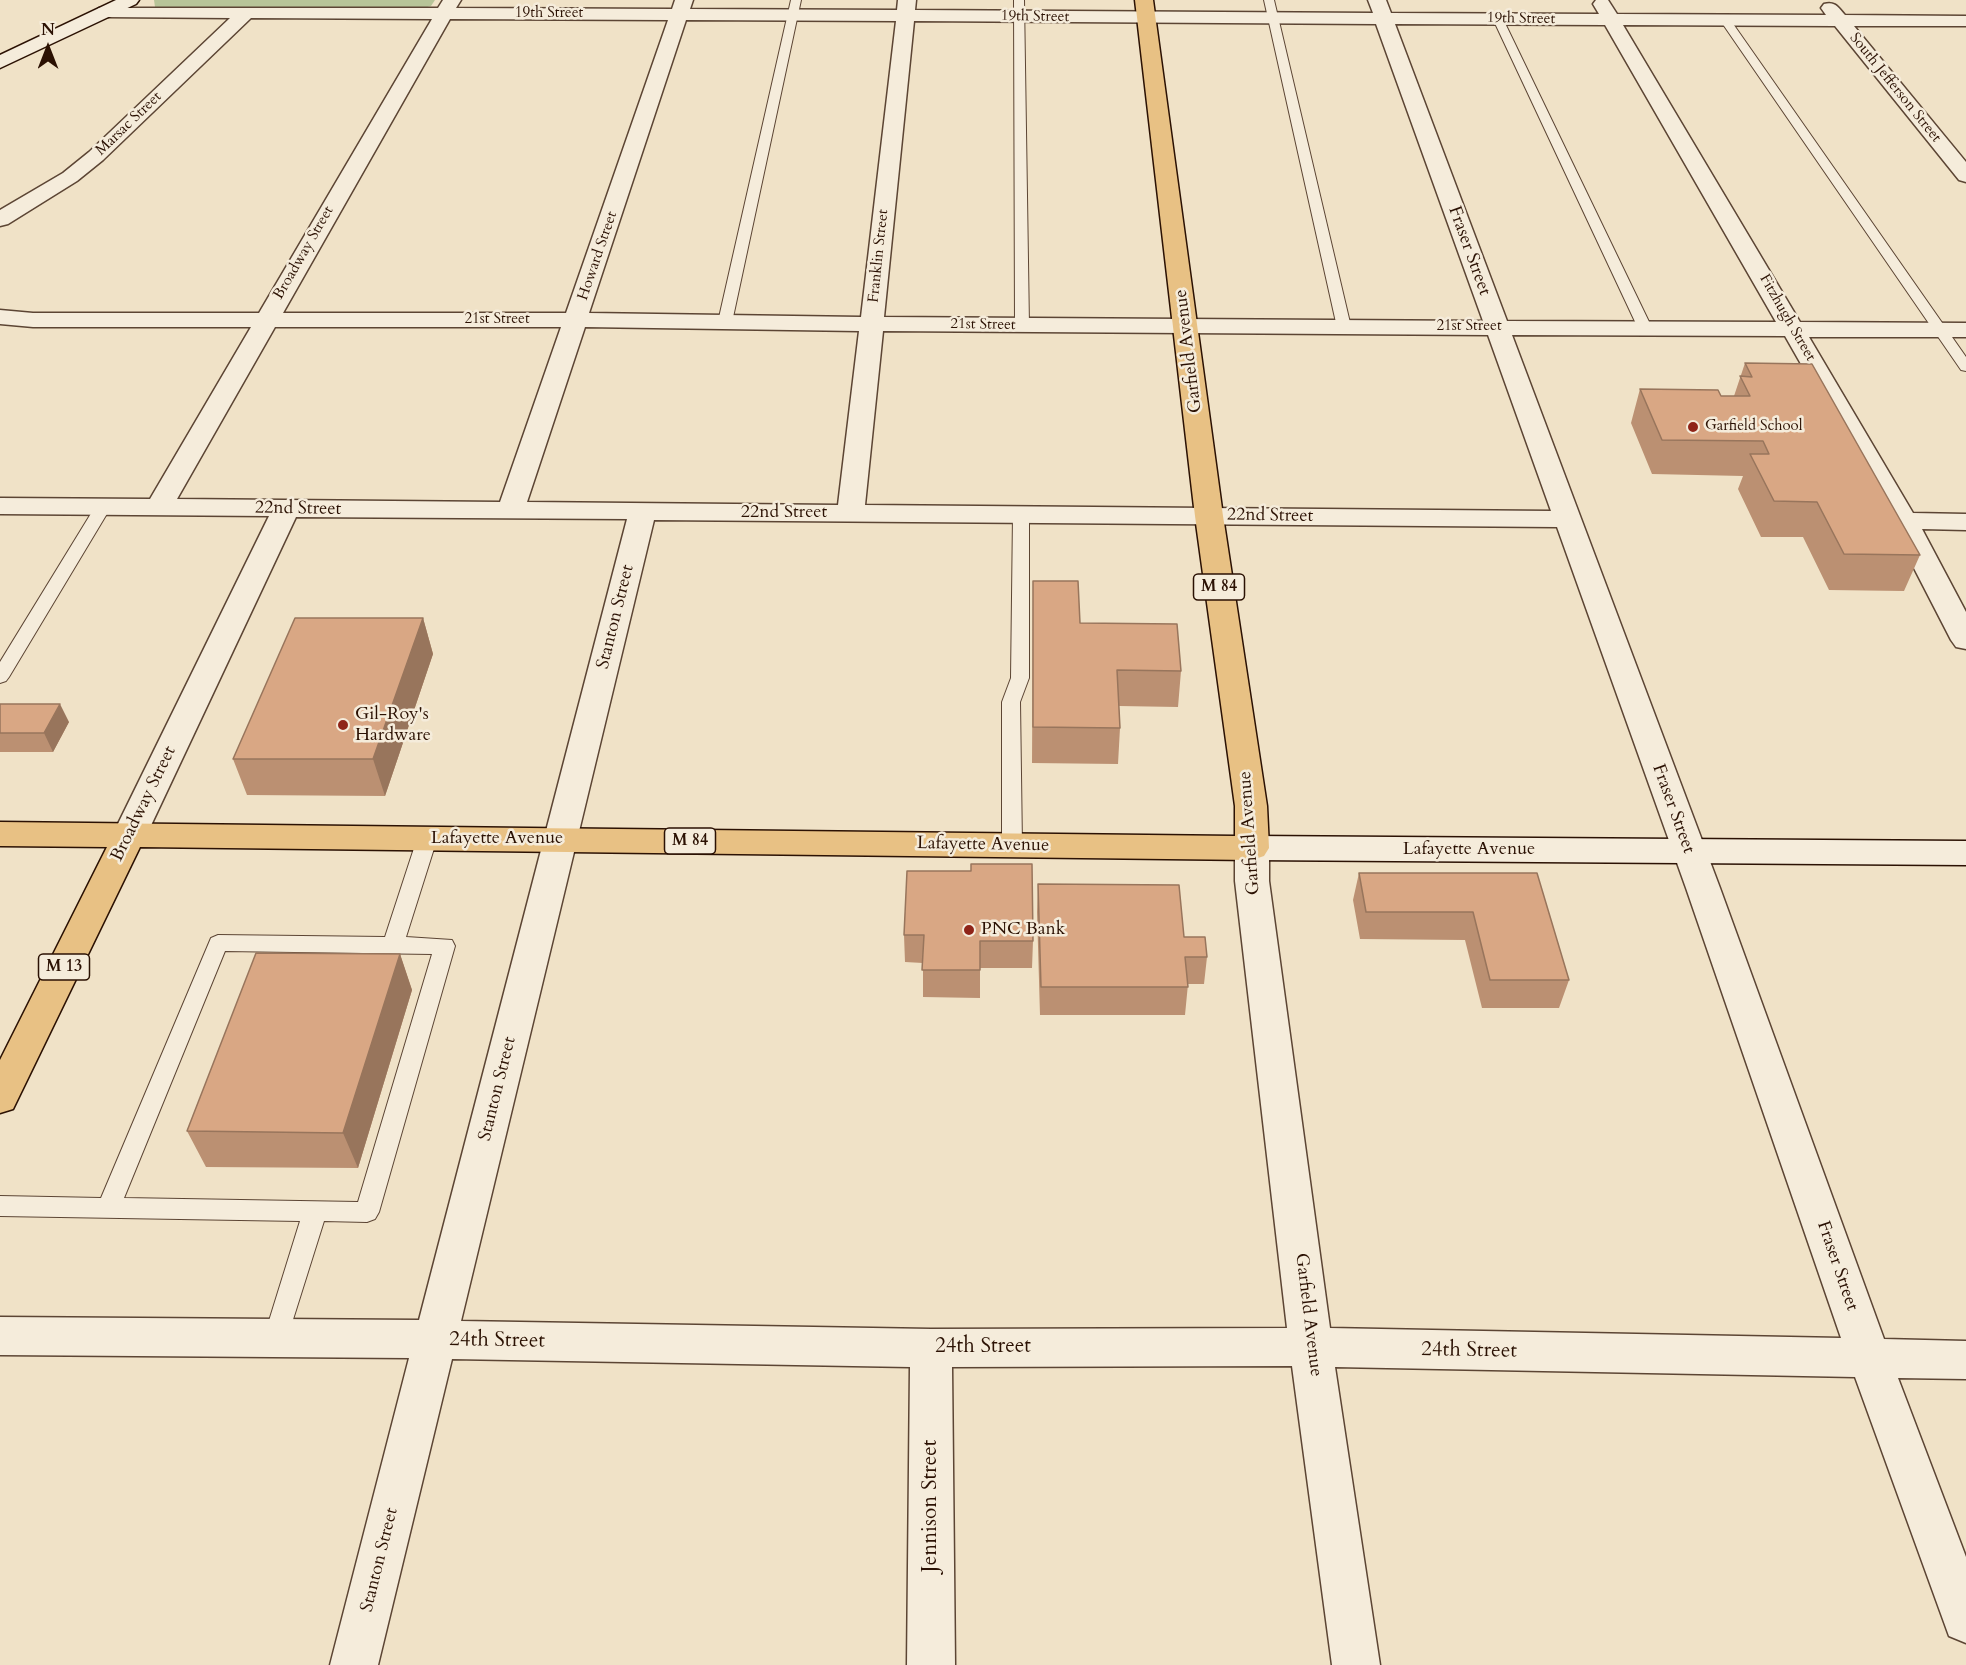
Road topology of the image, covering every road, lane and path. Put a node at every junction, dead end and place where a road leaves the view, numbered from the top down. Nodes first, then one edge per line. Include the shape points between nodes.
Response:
1 (130, 0) edge
2 (1824, 0) edge
3 (448, 7) edge
4 (681, 7) edge
5 (794, 8) edge
6 (906, 8) edge
7 (1019, 8) edge
8 (1145, 8) edge
9 (1271, 9) edge
10 (1381, 9) edge
11 (1606, 10) edge
12 (105, 12) junction
13 (246, 13) junction
14 (1498, 19) junction
15 (1725, 20) junction
16 (1840, 21) junction
17 (1959, 21) edge
18 (1966, 37) edge
19 (0, 62) edge
20 (1966, 176) edge
21 (0, 219) edge
22 (0, 317) edge
23 (266, 319) junction
24 (576, 320) junction
25 (724, 322) junction
26 (871, 324) junction
27 (1022, 326) junction
28 (1187, 327) junction
29 (1344, 327) junction
30 (1496, 327) junction
31 (1645, 328) junction
32 (1795, 330) junction
33 (1939, 330) junction
34 (1966, 330) edge
35 (1966, 367) edge
36 (0, 506) edge
37 (103, 507) junction
38 (159, 507) junction
39 (286, 509) junction
40 (510, 511) junction
41 (642, 513) junction
42 (851, 513) junction
43 (1021, 515) junction
44 (1209, 516) junction
45 (1568, 519) junction
46 (1905, 521) junction
47 (1966, 522) edge
48 (1965, 636) edge
49 (0, 677) edge
50 (0, 834) edge
51 (129, 836) junction
52 (427, 839) junction
53 (560, 839) junction
54 (1012, 846) junction
55 (1252, 848) junction
56 (1688, 850) junction
57 (1966, 853) edge
58 (393, 945) junction
59 (0, 1098) edge
60 (0, 1206) edge
61 (108, 1208) junction
62 (315, 1211) junction
63 (0, 1336) edge
64 (276, 1337) junction
65 (435, 1340) junction
66 (931, 1348) junction
67 (1311, 1348) junction
68 (1870, 1359) junction
69 (1966, 1360) edge
70 (1966, 1619) edge
71 (354, 1665) edge
72 (931, 1665) edge
73 (1356, 1665) edge

1 - 12 street
2 - 16 street, South Jefferson Street
3 - 4 street, 19th Street
3 - 13 street, 19th Street
3 - 23 street, Broadway Street
4 - 5 street, 19th Street
4 - 24 street, Howard Street
5 - 6 street, 19th Street
5 - 25 lane
6 - 7 street, 19th Street
6 - 26 street, Franklin Street
7 - 8 street, 19th Street
7 - 27 lane
8 - 9 street, 19th Street
8 - 28 main road, Garfield Avenue / M 84
9 - 10 street, 19th Street
9 - 29 lane
10 - 14 street, 19th Street
10 - 30 street, Fraser Street
11 - 14 street, 19th Street
11 - 15 street, 19th Street
11 - 32 street, Fitzhugh Street
12 - 13 street, 19th Street
12 - 19 street
13 - 21 street, Marsac Street via 96,156 70,177
14 - 31 lane
15 - 16 street, 19th Street
15 - 33 lane
16 - 17 street, 19th Street
16 - 20 street, South Jefferson Street
17 - 18 street
22 - 23 street, 21st Street
23 - 24 street, 21st Street
23 - 38 street, Broadway Street
24 - 25 street, 21st Street
24 - 40 street, Howard Street
25 - 26 street, 21st Street
26 - 27 street, 21st Street
26 - 42 street, Franklin Street
27 - 28 street, 21st Street
28 - 29 street, 21st Street
28 - 44 main road, Garfield Avenue / M 84
29 - 30 street, 21st Street
30 - 31 street, 21st Street
30 - 45 street, Fraser Street
31 - 32 street, 21st Street
32 - 33 street, 21st Street
32 - 46 street, Fitzhugh Street
33 - 34 street, 21st Street
33 - 35 lane
36 - 37 street, 22nd Street
37 - 38 street, 22nd Street
37 - 49 lane
38 - 39 street, 22nd Street
39 - 40 street, 22nd Street
39 - 51 street, Broadway Street
40 - 41 street, 22nd Street
41 - 42 street, 22nd Street
41 - 53 street, Stanton Street
42 - 43 street, 22nd Street
43 - 44 street, 22nd Street
43 - 54 lane via 1020,678 1011,702
44 - 45 street, 22nd Street
44 - 55 main road, Garfield Avenue / M 84 via 1251,806
45 - 56 street, Fraser Street
46 - 47 street
46 - 48 street, Fitzhugh Street
50 - 51 main road, Lafayette Avenue
51 - 52 main road, Lafayette Avenue / M 84
51 - 59 main road, Broadway Street / M 13
52 - 53 main road, Lafayette Avenue / M 84
52 - 58 lane
53 - 54 main road, Lafayette Avenue / M 84
53 - 65 street, Stanton Street
54 - 55 main road, Lafayette Avenue / M 84
55 - 56 street, Lafayette Avenue
55 - 67 street, Garfield Avenue via 1252,881
56 - 57 street, Lafayette Avenue
56 - 68 street, Fraser Street
58 - 61 lane via 218,943
58 - 62 lane via 445,946 367,1212
60 - 61 lane
61 - 62 lane
62 - 64 lane
63 - 64 street, 24th Street
64 - 65 street, 24th Street
65 - 66 street, 24th Street
65 - 71 street, Stanton Street
66 - 67 street, 24th Street
66 - 72 street, Jennison Street
67 - 68 street, 24th Street
67 - 73 street, Garfield Avenue
68 - 69 street, 24th Street
68 - 70 street, Fraser Street

